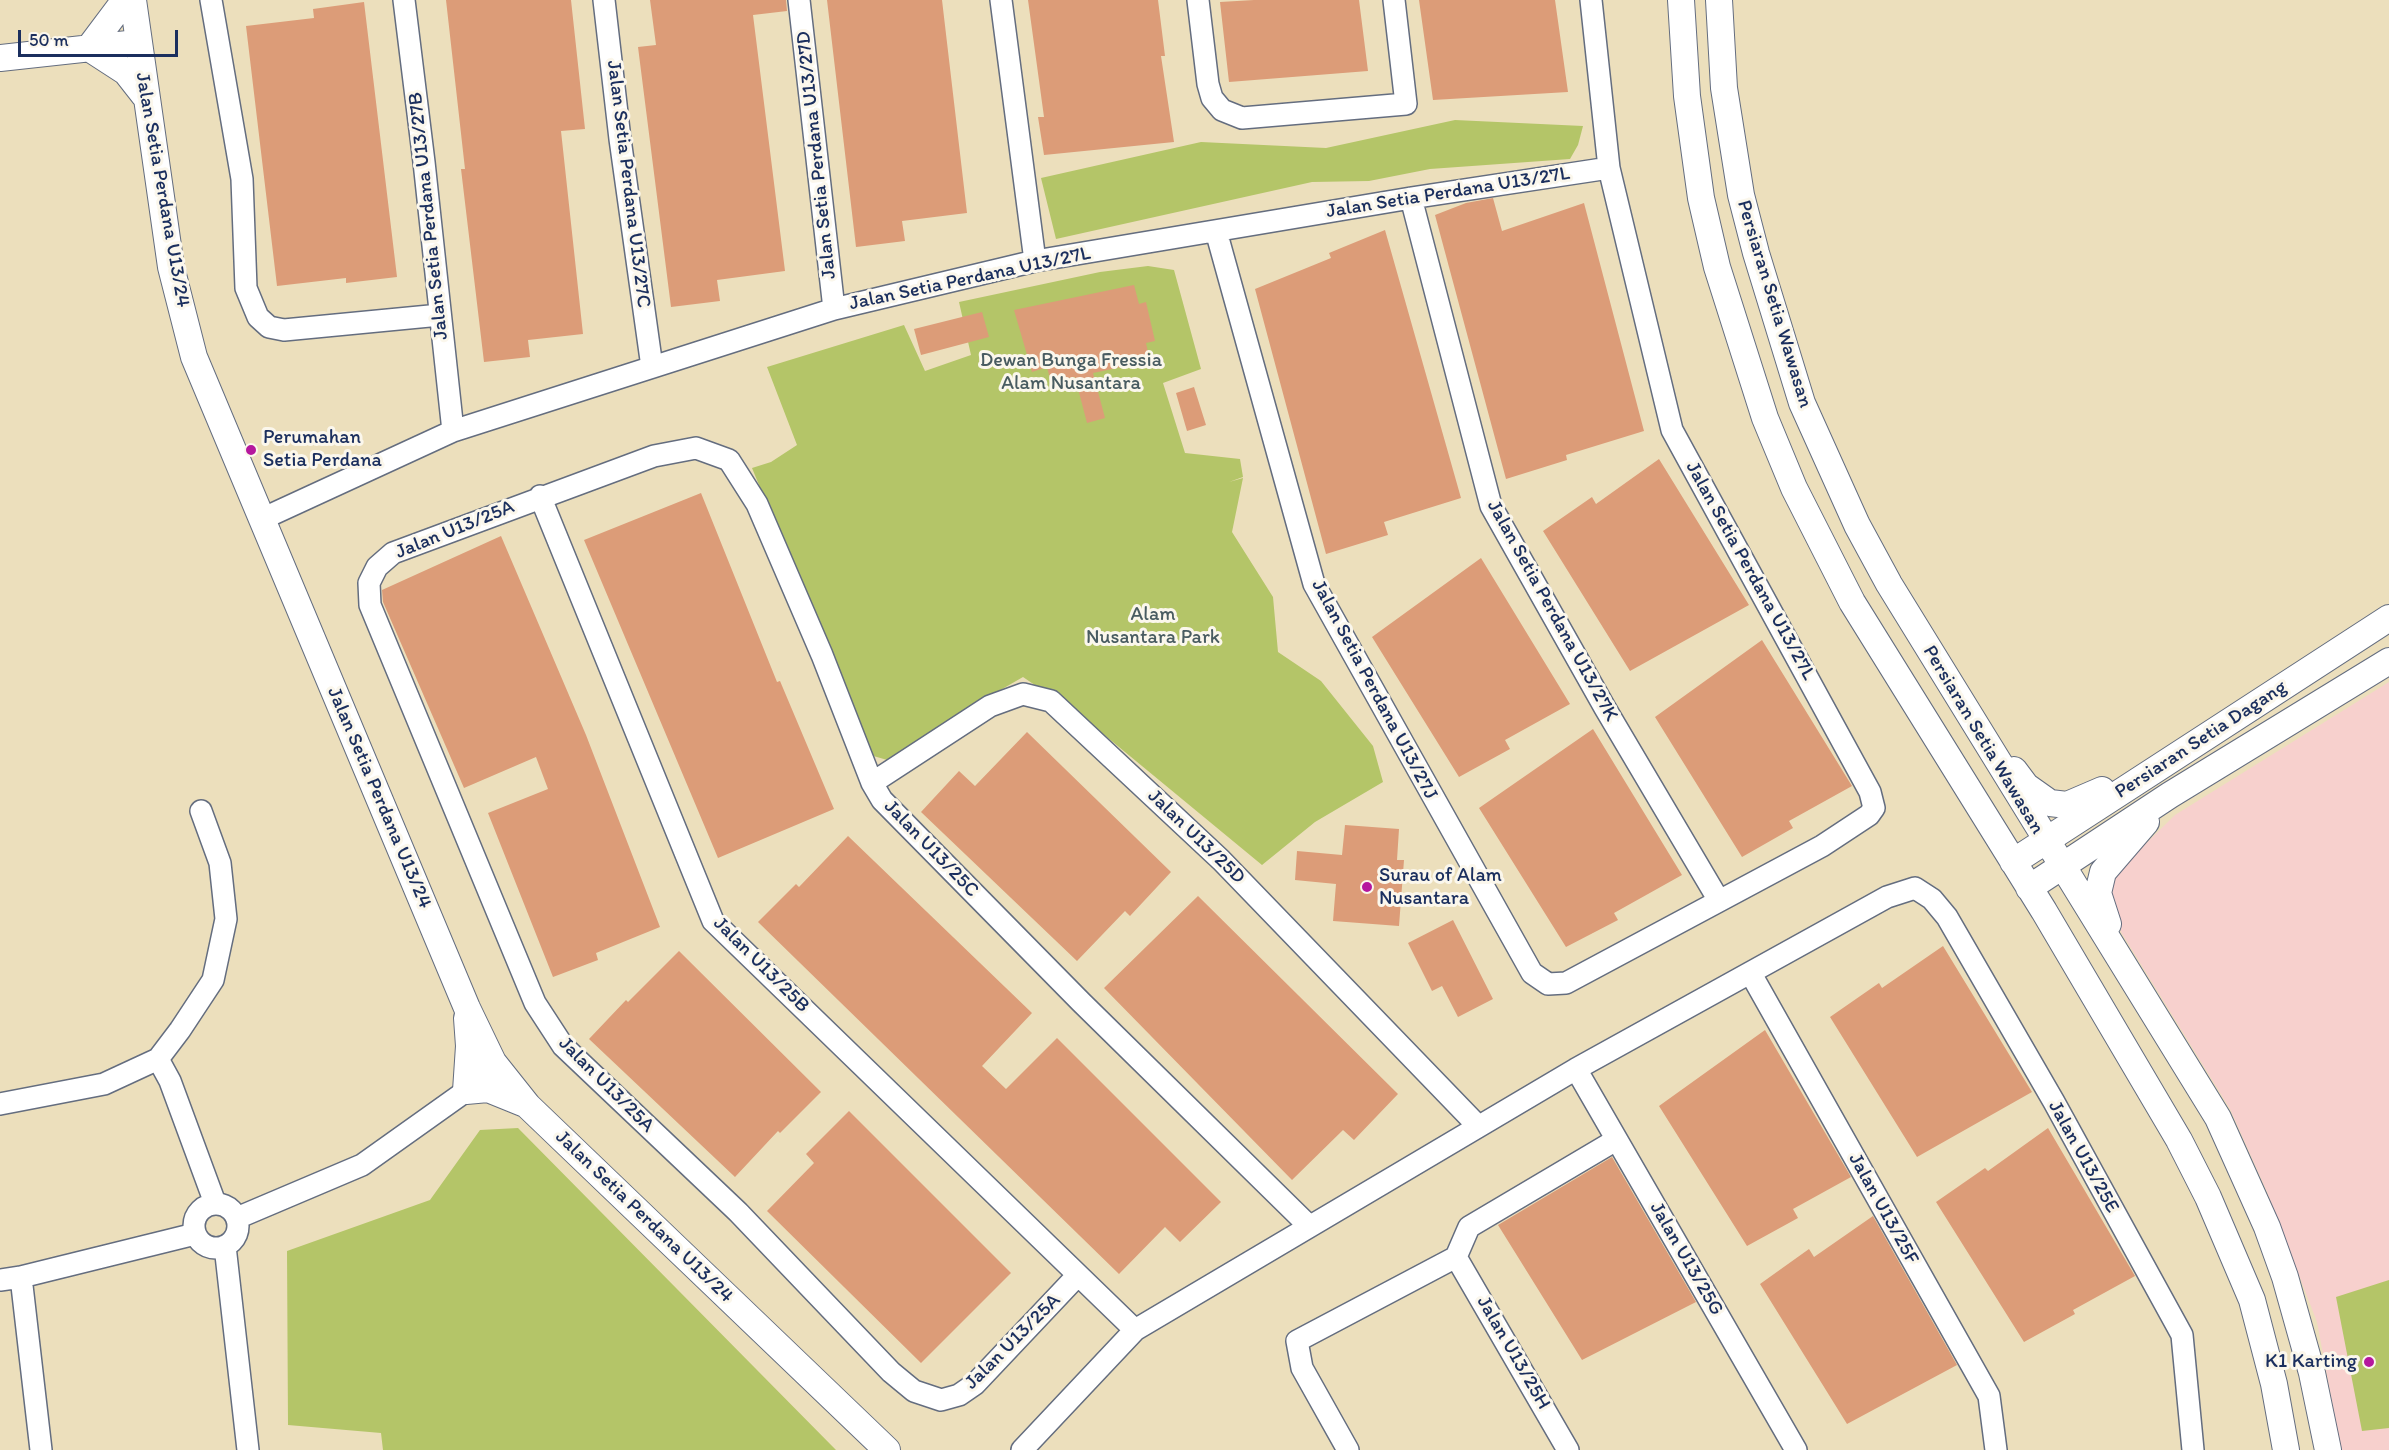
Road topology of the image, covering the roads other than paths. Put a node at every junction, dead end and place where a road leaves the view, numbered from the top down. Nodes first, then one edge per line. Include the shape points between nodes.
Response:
1 (125, 0) edge
2 (133, 0) edge
3 (211, 0) edge
4 (404, 0) edge
5 (604, 0) edge
6 (799, 0) edge
7 (1000, 0) edge
8 (1198, 0) edge
9 (1394, 0) edge
10 (1591, 0) edge
11 (1681, 0) edge
12 (1719, 0) edge
13 (137, 43) junction
14 (89, 48) junction
15 (0, 58) edge
16 (144, 96) junction
17 (1609, 168) junction
18 (1411, 198) junction
19 (1216, 231) junction
20 (1035, 261) junction
21 (834, 309) junction
22 (440, 315) junction
23 (652, 367) junction
24 (453, 431) junction
25 (540, 496) junction
26 (262, 519) junction
27 (2389, 618) edge
28 (2389, 661) edge
29 (1971, 716) junction
30 (2156, 768) junction
31 (872, 783) junction
32 (2170, 795) junction
33 (201, 811) dead end
34 (2046, 842) junction
35 (2013, 862) junction
36 (2062, 868) junction
37 (2029, 888) junction
38 (1718, 899) junction
39 (2118, 954) junction
40 (1751, 974) junction
41 (1548, 984) joint
42 (467, 1008) junction
43 (158, 1059) junction
44 (493, 1062) junction
45 (1576, 1069) junction
46 (466, 1091) junction
47 (0, 1104) edge
48 (528, 1106) junction
49 (1478, 1126) junction
50 (1616, 1140) junction
51 (215, 1203) junction
52 (237, 1218) junction
53 (1309, 1226) junction
54 (195, 1234) junction
55 (225, 1246) junction
56 (1456, 1257) junction
57 (1077, 1276) junction
58 (10, 1278) edge
59 (1135, 1330) junction
60 (2326, 1438) edge
61 (41, 1450) edge
62 (249, 1450) edge
63 (887, 1450) edge
64 (1023, 1450) edge
65 (1348, 1450) edge
66 (1568, 1450) edge
67 (1796, 1450) edge
68 (1996, 1450) edge
69 (2193, 1450) edge
70 (2286, 1450) edge
71 (2341, 1450) edge

1 - 14 street
2 - 13 street, Jalan Setia Perdana U13/24
3 - 22 street via 242,179 246,288 258,317 269,327 284,330
4 - 22 street, Jalan Setia Perdana U13/27B
5 - 23 street, Jalan Setia Perdana U13/27C
6 - 21 street, Jalan Setia Perdana U13/27D
7 - 20 street
8 - 9 street via 1212,98 1222,110 1242,118 1406,104
10 - 17 street
11 - 35 street, Persiaran Setia Wawasan via 1687,96 1701,198 1717,267 1765,418 1794,488 1852,602
12 - 29 street, Persiaran Setia Wawasan via 1724,88 1741,195 1802,403 1857,525
13 - 14 street
13 - 16 street, Jalan Setia Perdana U13/24
14 - 15 street
14 - 16 street via 126,72
16 - 26 street, Jalan Setia Perdana U13/24 via 171,267 194,357
17 - 18 street, Jalan Setia Perdana U13/27L
17 - 38 street, Jalan Setia Perdana U13/27L via 1672,430 1873,800 1874,808 1863,821
18 - 19 street, Jalan Setia Perdana U13/27L
18 - 38 street, Jalan Setia Perdana U13/27K via 1491,506
19 - 20 street, Jalan Setia Perdana U13/27L
19 - 41 street, Jalan Setia Perdana U13/27J via 1314,584 1532,973
20 - 21 street, Jalan Setia Perdana U13/27L
21 - 23 street, Jalan Setia Perdana U13/27L
22 - 24 street, Jalan Setia Perdana U13/27B
23 - 24 street, Jalan Setia Perdana U13/27L
24 - 26 street, Jalan Setia Perdana U13/27L
25 - 31 street, Jalan U13/25C via 654,456 696,448 729,460 757,504
25 - 57 street, Jalan U13/25B via 713,921
25 - 57 street, Jalan U13/25A via 393,553 377,567 369,583 370,605 535,1003 551,1030 914,1391 941,1400 959,1395 975,1384
26 - 42 street, Jalan Setia Perdana U13/24
27 - 30 street, Persiaran Setia Dagang
28 - 32 street, Persiaran Setia Dagang
29 - 30 street via 2026,786 2050,803 2067,805
29 - 34 street, Persiaran Setia Wawasan
30 - 34 street, Persiaran Setia Dagang
31 - 49 street, Jalan U13/25D via 990,706 1023,694 1051,700 1221,860
31 - 53 street, Jalan U13/25C via 882,800 1047,968
32 - 36 street, Persiaran Setia Dagang
32 - 39 street via 2103,872 2098,893
33 - 43 street via 220,863 226,919 213,980
34 - 35 street, Persiaran Setia Dagang
34 - 36 street, Persiaran Setia Wawasan
35 - 37 street, Persiaran Setia Wawasan
36 - 37 street, Persiaran Setia Dagang
36 - 39 street, Persiaran Setia Wawasan
37 - 70 street, Persiaran Setia Wawasan via 2179,1140 2208,1197 2252,1300
38 - 41 street, Jalan Setia Perdana U13/27L via 1566,983
39 - 60 street, Persiaran Setia Wawasan via 2218,1118 2267,1227 2285,1277
40 - 45 street
40 - 68 street, Jalan U13/25F via 1989,1396
40 - 69 street, Jalan U13/25E via 1887,897 1915,888 1932,899 1947,917 2054,1102 2182,1335
42 - 44 street, Jalan Setia Perdana U13/24
42 - 46 street
43 - 47 street via 104,1084
43 - 51 street
44 - 46 street
44 - 48 street, Jalan Setia Perdana U13/24
45 - 49 street
45 - 50 street, Jalan U13/25G
46 - 48 street via 488,1089
46 - 52 street via 362,1165
48 - 63 street, Jalan Setia Perdana U13/24
49 - 53 street
50 - 56 street via 1469,1227
50 - 67 street, Jalan U13/25G
51 - 52 street via 228,1207
51 - 54 street via 201,1208 197,1214
52 - 55 street via 237,1231
53 - 59 street
54 - 55 street via 205,1245
54 - 58 street
55 - 62 street
56 - 65 street via 1297,1341 1302,1368
56 - 66 street, Jalan U13/25H
57 - 59 street, Jalan U13/25B
58 - 61 street
59 - 64 street
60 - 71 street

